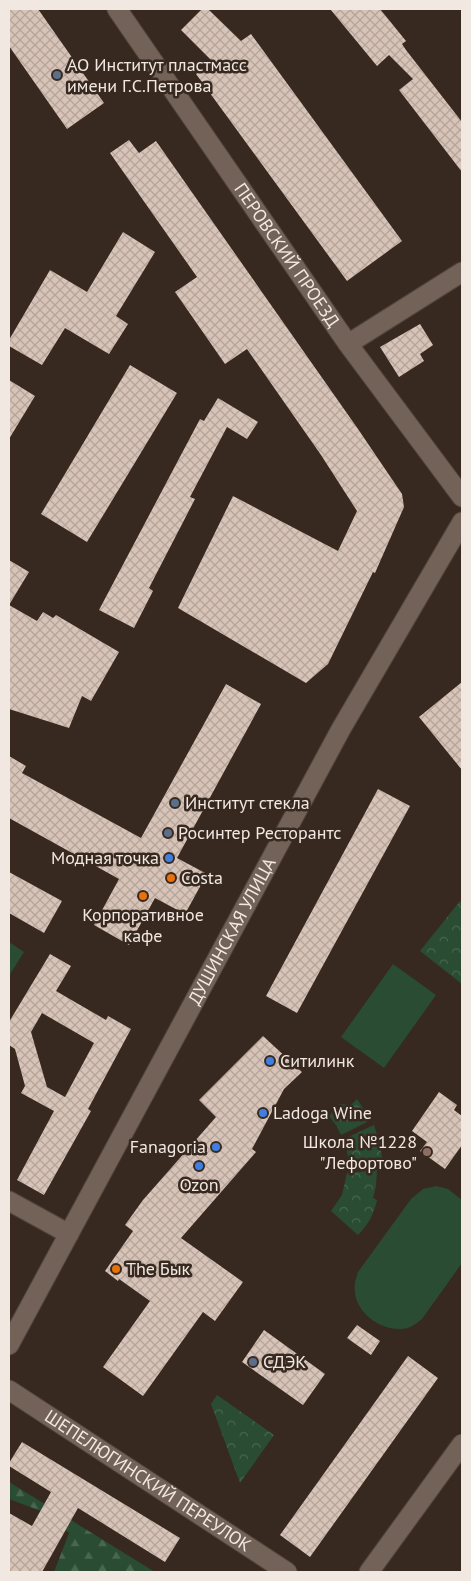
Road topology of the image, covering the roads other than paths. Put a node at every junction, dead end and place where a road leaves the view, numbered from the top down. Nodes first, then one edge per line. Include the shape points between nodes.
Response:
1 (118, 9) edge
2 (462, 272) edge
3 (348, 344) junction
4 (462, 497) edge
5 (462, 522) edge
6 (9, 1201) edge
7 (68, 1234) junction
8 (9, 1345) edge
9 (9, 1390) edge
10 (462, 1444) edge
11 (287, 1572) edge
12 (369, 1572) edge

1 - 3 street, ПЕРОВСКИЙ ПРОЕЗД
2 - 3 street
3 - 4 street, ПЕРОВСКИЙ ПРОЕЗД
5 - 7 street, ДУШИНСКАЯ УЛИЦА via 341,729
6 - 7 street
7 - 8 street, ДУШИНСКАЯ УЛИЦА
9 - 11 street, ШЕПЕЛЮГИНСКИЙ ПЕРЕУЛОК
10 - 12 street

